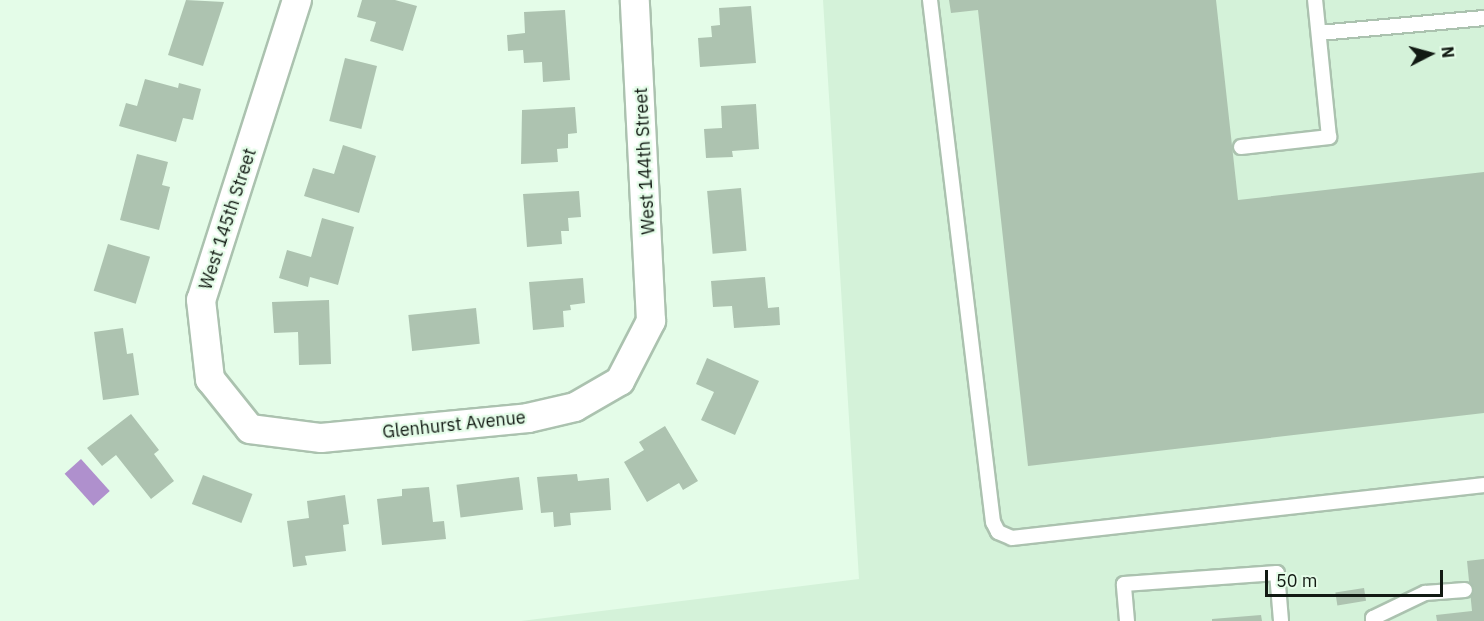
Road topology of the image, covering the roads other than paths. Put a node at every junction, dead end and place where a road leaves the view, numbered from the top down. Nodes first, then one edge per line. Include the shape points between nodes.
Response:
1 (297, 0) edge
2 (635, 0) edge
3 (930, 0) edge
4 (1315, 0) edge
5 (1484, 18) edge
6 (1319, 33) junction
7 (1241, 147) dead end
8 (651, 321) joint
9 (250, 429) joint
10 (1484, 485) edge
11 (1465, 590) dead end
12 (1127, 621) edge
13 (1281, 621) edge
14 (1373, 621) edge

1 - 9 street, West 145th Street via 201,300 210,379
2 - 8 street, West 144th Street
3 - 10 lane via 993,522 998,532 1012,538
4 - 6 lane
5 - 6 lane
6 - 7 lane via 1329,137
8 - 9 street, Glenhurst Avenue via 620,381 575,407 479,425 321,438
11 - 14 lane via 1425,593
12 - 13 lane via 1124,584 1277,573

